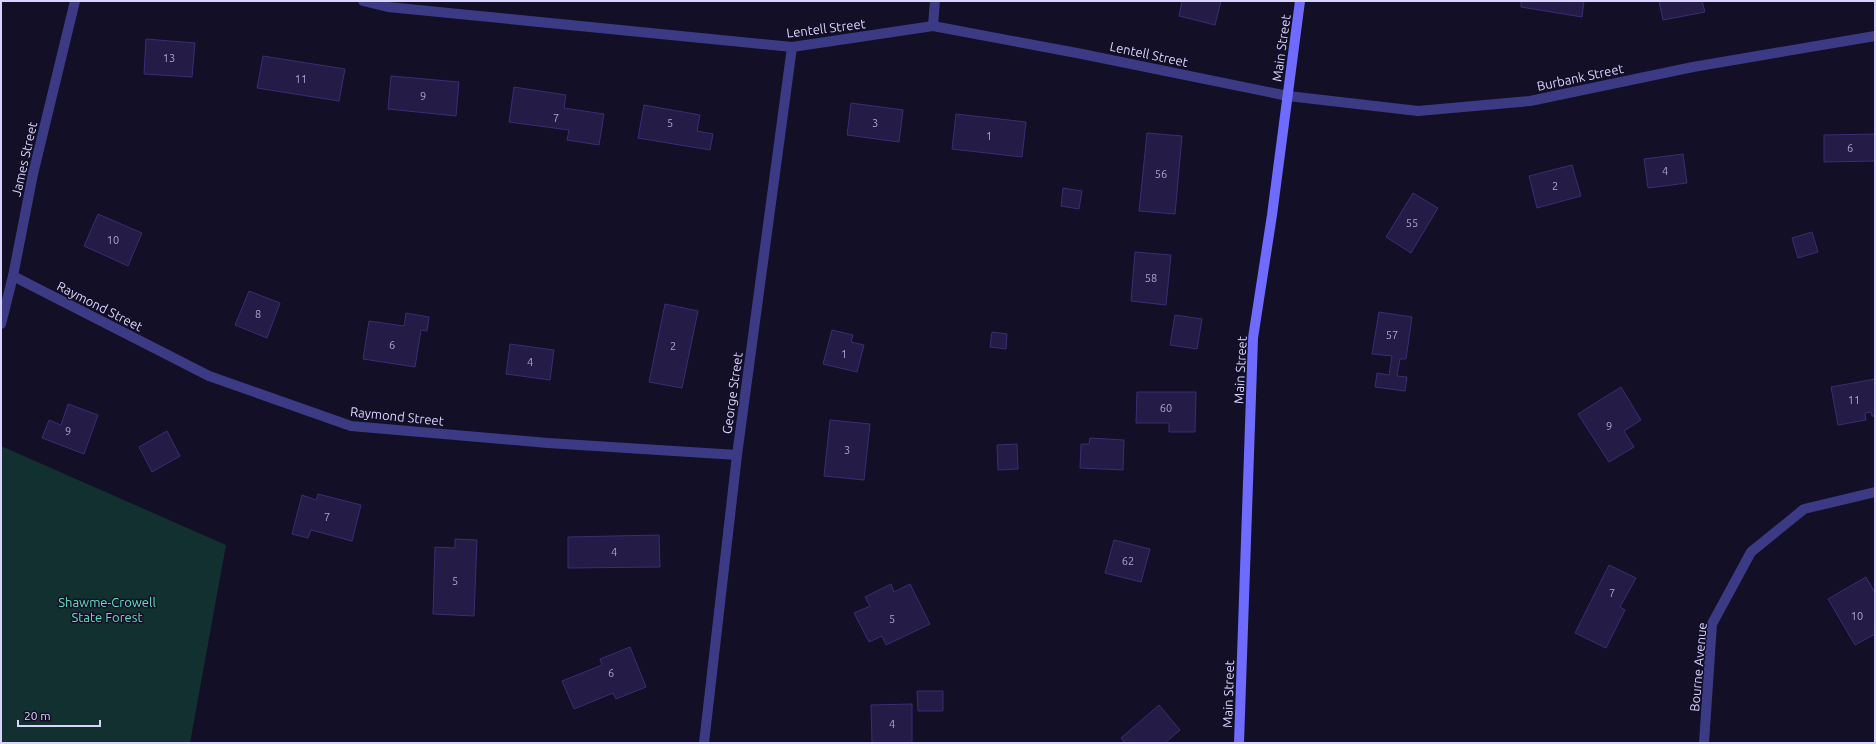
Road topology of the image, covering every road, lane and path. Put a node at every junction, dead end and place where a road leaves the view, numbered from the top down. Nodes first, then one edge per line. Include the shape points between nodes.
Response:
1 (75, 1) edge
2 (363, 1) edge
3 (935, 1) edge
4 (1300, 1) edge
5 (933, 26) junction
6 (1875, 36) edge
7 (792, 47) junction
8 (1288, 96) junction
9 (13, 276) junction
10 (1, 324) edge
11 (737, 455) junction
12 (1875, 492) edge
13 (704, 743) edge
14 (1239, 743) edge
15 (1704, 743) edge

1 - 9 street, James Street via 33,174
2 - 7 street, Lentell Street via 388,7
3 - 5 street
4 - 8 main road, Main Street
5 - 7 street, Lentell Street
5 - 8 street, Lentell Street
6 - 8 street, Burbank Street via 1693,67 1530,101 1418,112
7 - 11 street, George Street
8 - 14 main road, Main Street via 1253,338
9 - 10 street, James Street
9 - 11 street, Raymond Street via 209,376 350,426 548,443
11 - 13 street, George Street
12 - 15 street, Bourne Avenue via 1804,509 1751,552 1712,624

